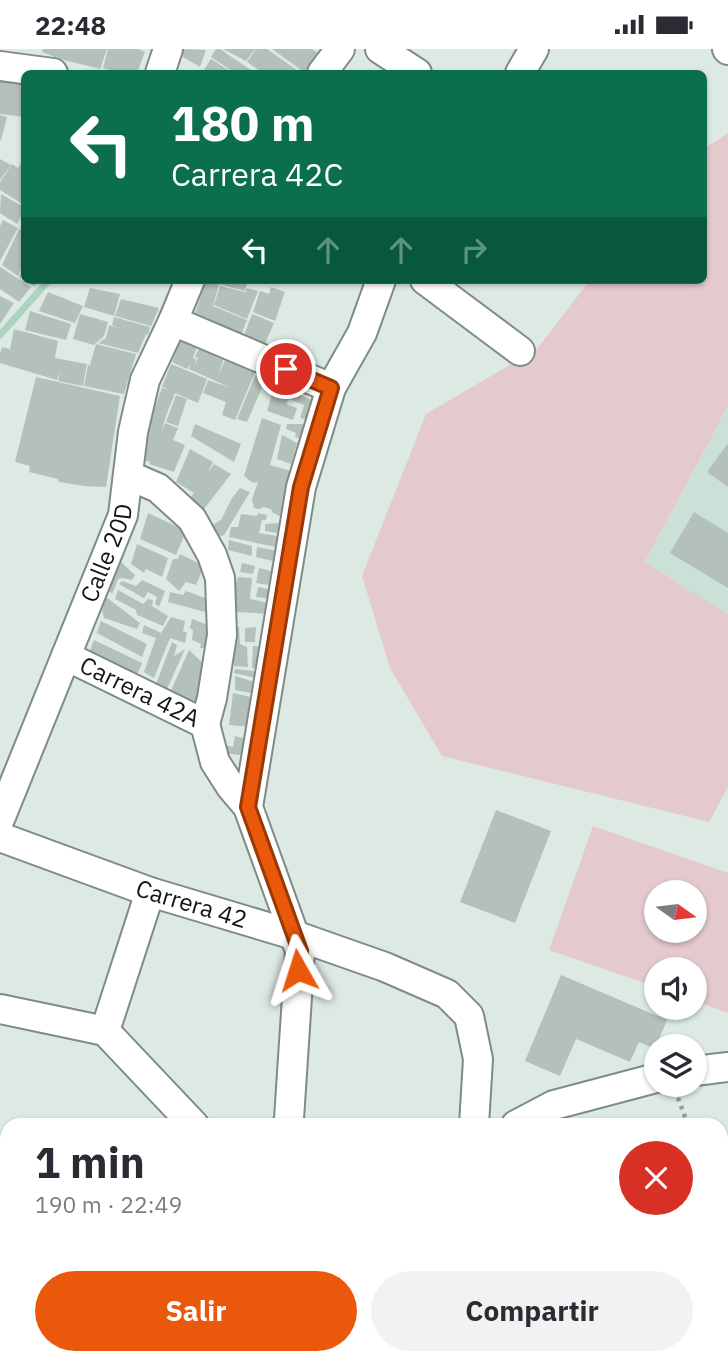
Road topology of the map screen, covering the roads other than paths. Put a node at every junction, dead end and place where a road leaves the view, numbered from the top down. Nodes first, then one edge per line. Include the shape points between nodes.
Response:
1 (167, 49) edge
2 (340, 49) edge
3 (380, 49) edge
4 (534, 49) edge
5 (0, 66) edge
6 (30, 70) edge
7 (161, 70) edge
8 (324, 70) edge
9 (412, 70) edge
10 (522, 70) edge
11 (188, 284) edge
12 (380, 284) edge
13 (430, 284) edge
14 (173, 321) junction
15 (520, 351) dead end
16 (331, 388) junction
17 (128, 475) junction
18 (66, 656) junction
19 (205, 724) junction
20 (248, 807) junction
21 (0, 819) edge
22 (0, 837) edge
23 (150, 892) junction
24 (294, 935) junction
25 (0, 1009) edge
26 (105, 1031) junction
27 (728, 1067) edge
28 (707, 1070) edge
29 (644, 1081) edge
30 (187, 1118) edge
31 (289, 1118) edge
32 (474, 1118) edge
33 (529, 1118) edge

1 - 7 street
2 - 8 street
3 - 9 street
4 - 10 street
5 - 6 street
11 - 14 street, Calle 20D
12 - 16 street via 362,333
13 - 15 street
14 - 16 street
14 - 17 street, Calle 20D via 145,380
16 - 20 street via 301,487
17 - 18 street, Calle 20D via 123,515
17 - 19 street via 158,488 192,519 220,578 222,635
18 - 19 street, Carrera 42A
18 - 21 street, Calle 20D
19 - 20 street, Carrera 42A via 215,762
20 - 24 street
22 - 23 street, Carrera 42
23 - 24 street, Carrera 42
23 - 26 street
24 - 31 street via 300,951
24 - 32 street, Carrera 42 via 447,994 468,1016 478,1059
25 - 26 street
26 - 30 street
27 - 28 street
29 - 33 street via 554,1105

